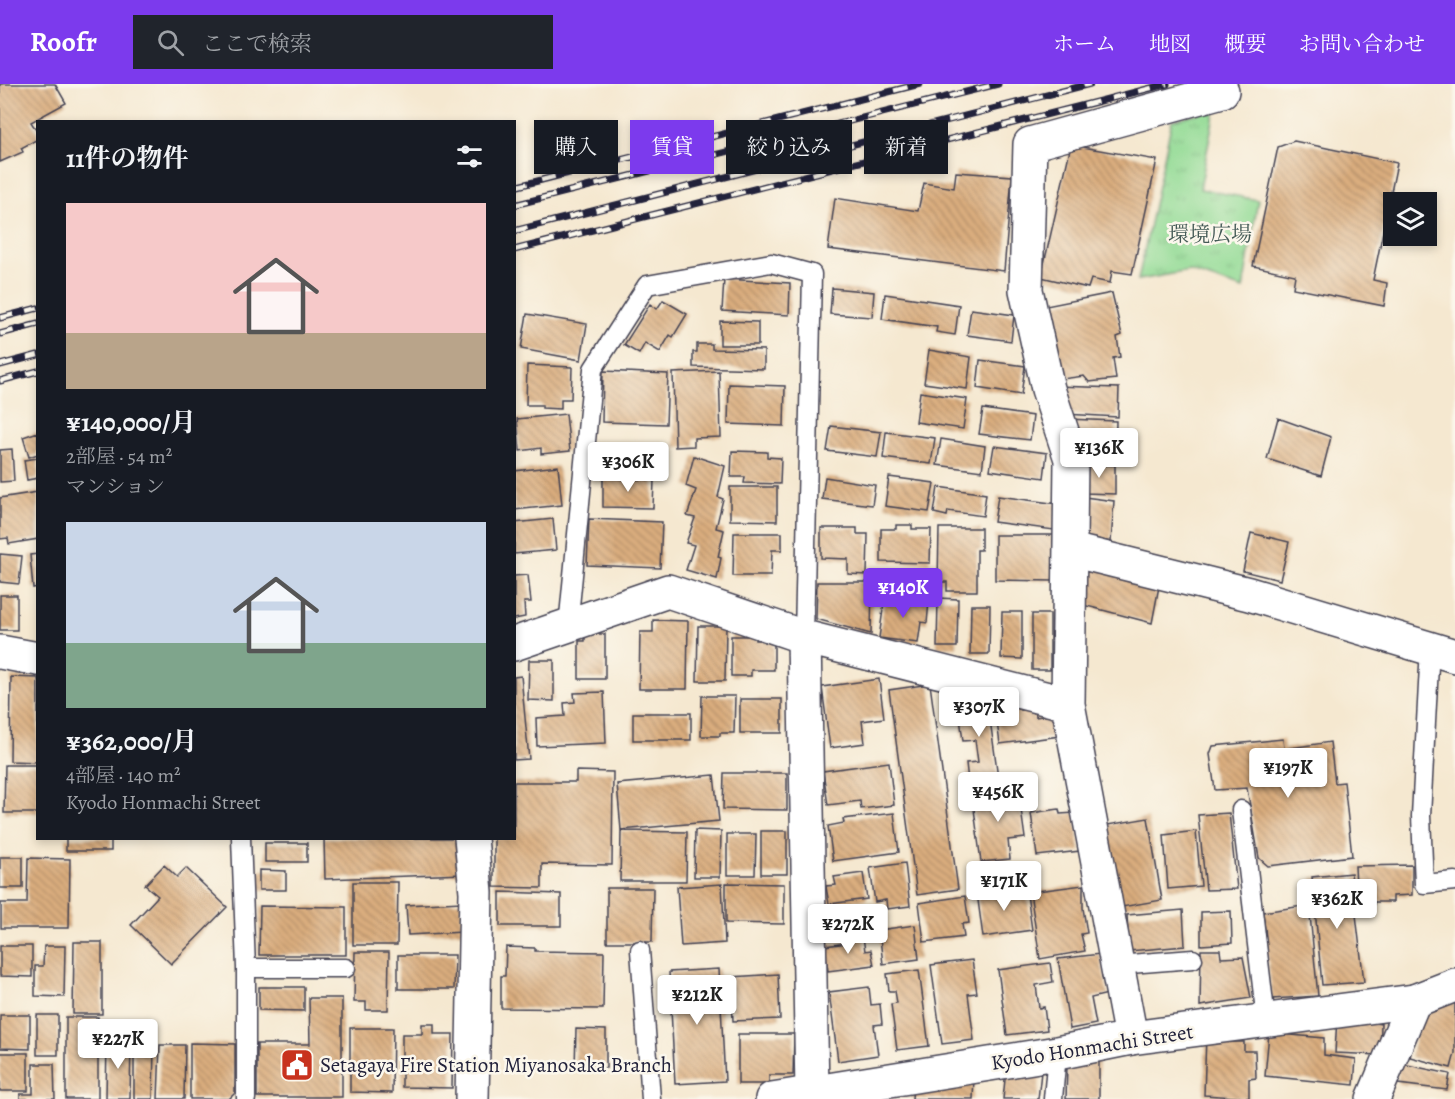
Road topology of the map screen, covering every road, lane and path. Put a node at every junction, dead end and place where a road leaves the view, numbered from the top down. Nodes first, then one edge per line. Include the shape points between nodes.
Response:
1 (1222, 91) dead end
2 (1071, 550) junction
3 (568, 627) junction
4 (804, 637) junction
5 (516, 643) edge
6 (0, 652) edge
7 (1442, 652) edge
8 (36, 659) edge
9 (1068, 704) junction
10 (1241, 810) dead end
11 (242, 840) edge
12 (471, 840) edge
13 (1455, 881) edge
14 (640, 950) dead end
15 (1193, 959) dead end
16 (1117, 965) junction
17 (246, 968) junction
18 (346, 968) dead end
19 (1455, 985) edge
20 (1414, 1001) junction
21 (1266, 1020) junction
22 (1131, 1038) junction
23 (1057, 1053) junction
24 (812, 1096) edge
25 (246, 1099) edge
26 (472, 1099) edge
27 (651, 1099) edge
28 (772, 1099) edge
29 (1053, 1099) edge
30 (1372, 1099) edge

1 - 2 street via 1030,144 1026,291 1048,390 1071,459
2 - 7 street via 1250,594
2 - 9 street
3 - 4 street via 668,591
3 - 4 lane via 593,369 647,285 771,263 812,274
3 - 5 street
4 - 9 street
4 - 24 street
6 - 8 street
7 - 13 lane via 1421,816 1424,884
9 - 16 street
10 - 21 lane
11 - 17 lane
12 - 26 street via 476,892
14 - 27 lane
15 - 16 lane
16 - 22 street
17 - 18 lane
17 - 25 lane
19 - 20 street, Kyodo Honmachi Street
20 - 21 street, Kyodo Honmachi Street
20 - 30 street
21 - 22 street, Kyodo Honmachi Street
22 - 23 street, Kyodo Honmachi Street
23 - 24 street, Kyodo Honmachi Street
23 - 29 lane
24 - 28 street, Kyodo Honmachi Street

